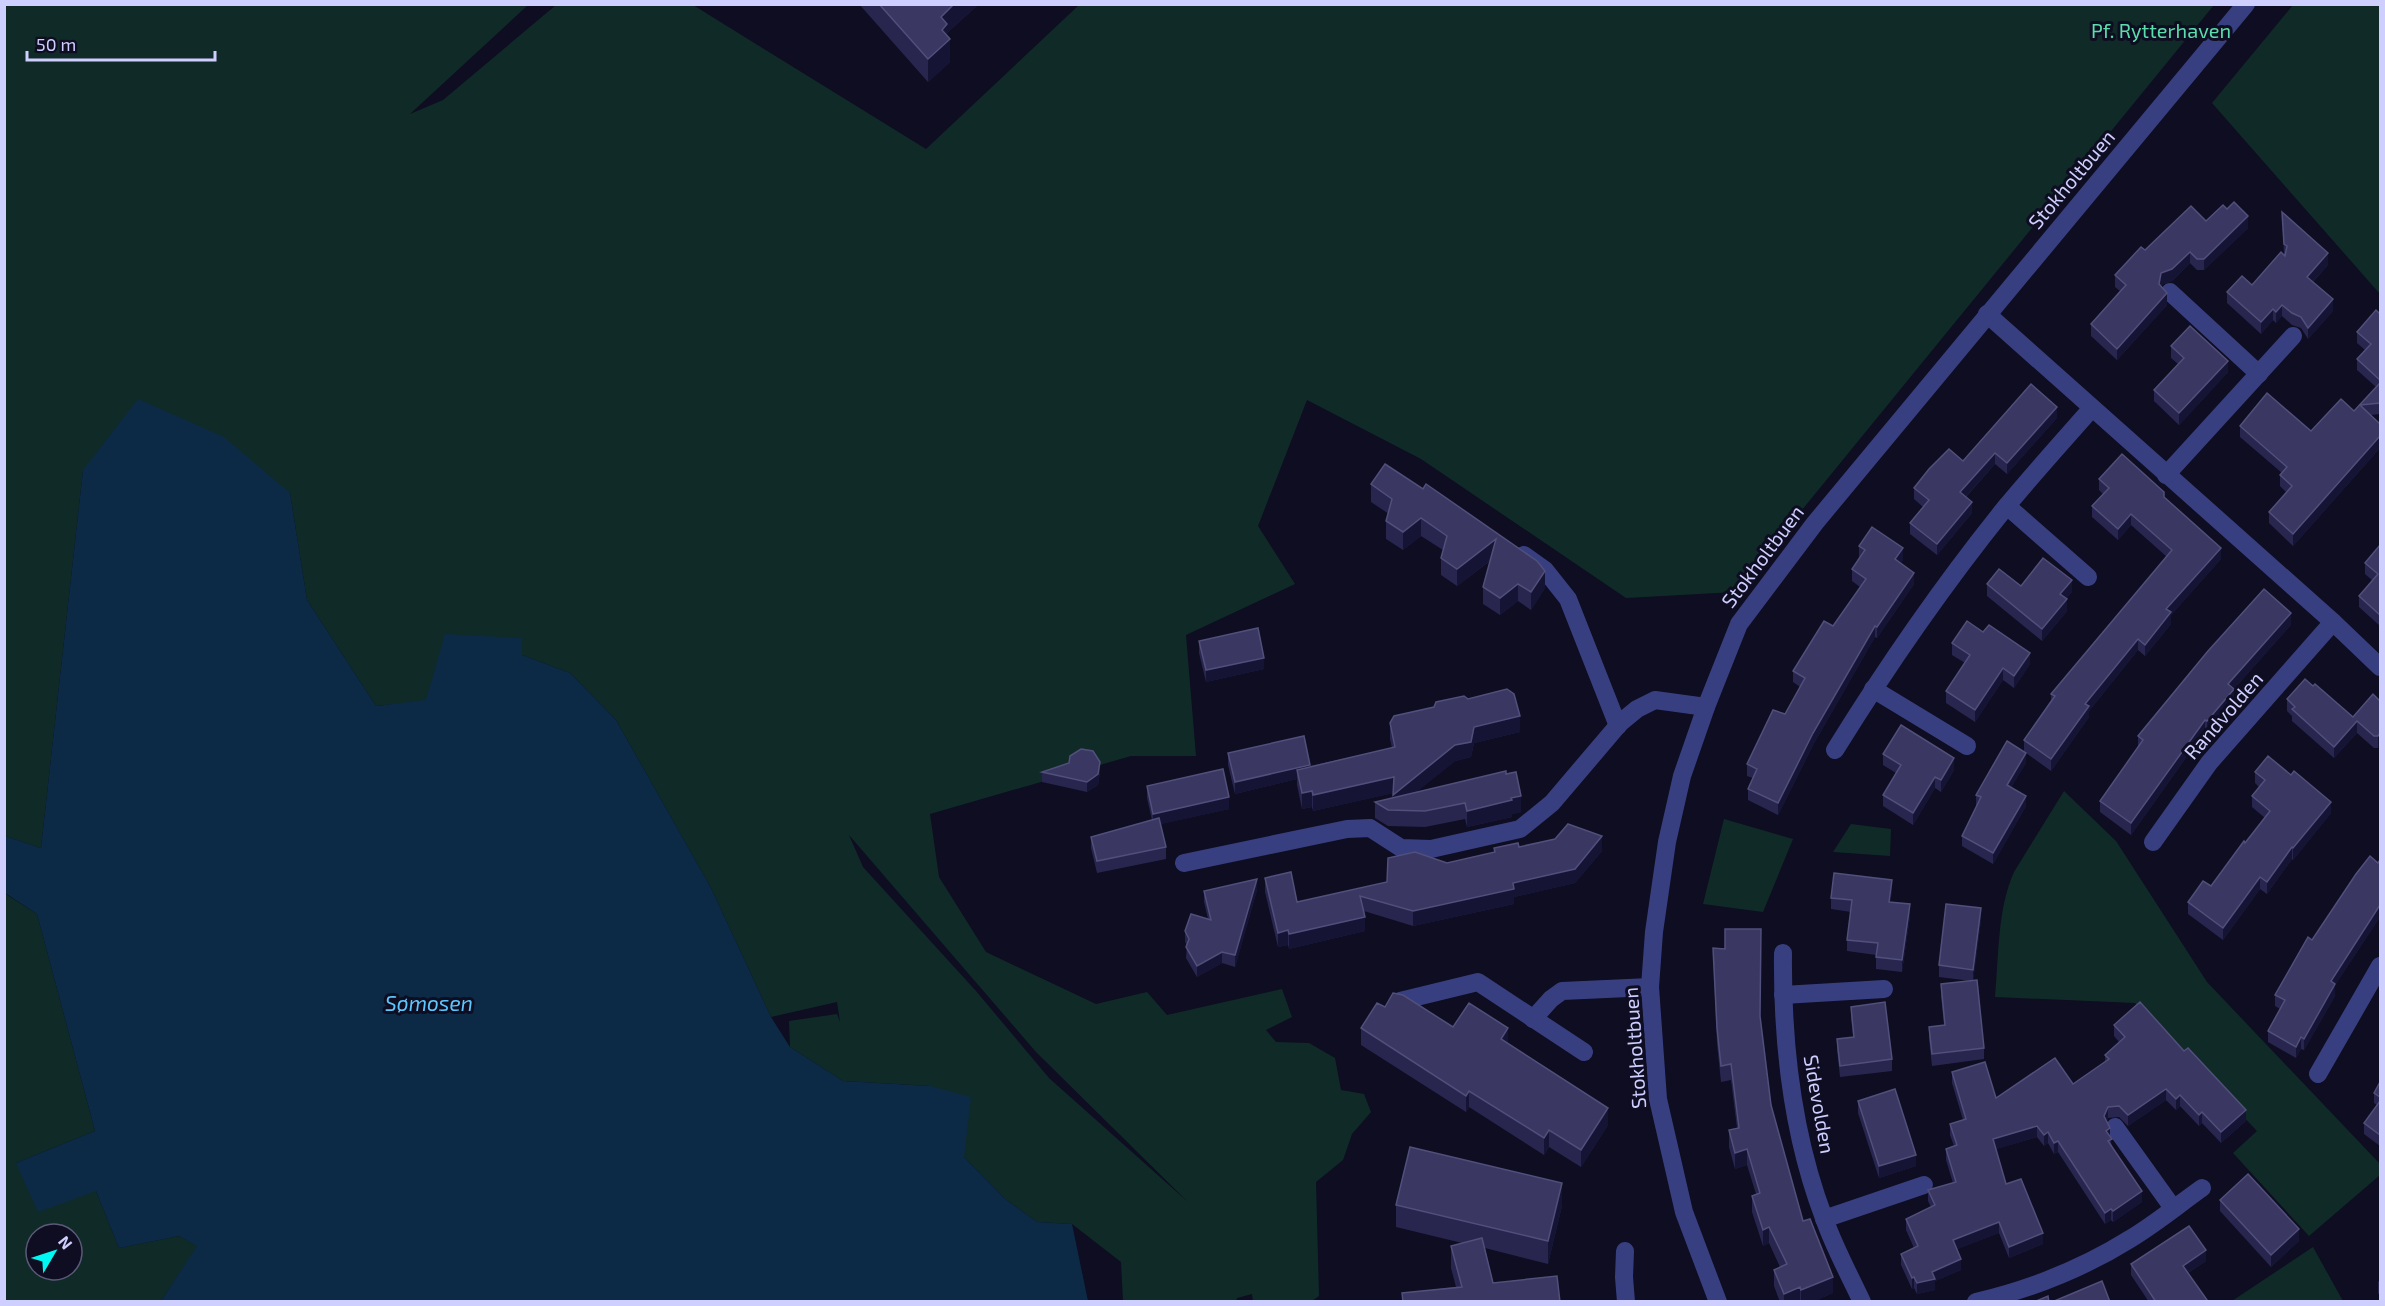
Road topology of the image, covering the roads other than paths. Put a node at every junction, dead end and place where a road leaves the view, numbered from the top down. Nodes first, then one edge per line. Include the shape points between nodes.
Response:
1 (2246, 4) edge
2 (2169, 292) edge
3 (1987, 314) junction
4 (2293, 336) dead end
5 (2259, 374) junction
6 (2092, 408) junction
7 (2166, 475) junction
8 (2007, 506) junction
9 (1508, 544) edge
10 (2088, 577) dead end
11 (2333, 622) junction
12 (2380, 667) edge
13 (1873, 689) junction
14 (1706, 707) junction
15 (1618, 726) junction
16 (1967, 746) dead end
17 (1835, 750) dead end
18 (2153, 842) dead end
19 (1184, 863) dead end
20 (1783, 953) dead end
21 (2380, 966) edge
22 (1650, 987) junction
23 (1884, 989) dead end
24 (1783, 995) junction
25 (1400, 1001) edge
26 (1533, 1019) junction
27 (1584, 1052) dead end
28 (2318, 1074) dead end
29 (2115, 1127) dead end
30 (1924, 1185) dead end
31 (2202, 1188) dead end
32 (2173, 1208) junction
33 (1824, 1219) junction
34 (1625, 1251) dead end
35 (1626, 1302) edge
36 (1718, 1302) edge
37 (1862, 1302) edge
38 (1976, 1302) edge

1 - 3 street, Stokholtbuen
2 - 5 street
3 - 6 street
3 - 14 street, Stokholtbuen via 1815,523 1739,624
4 - 5 street
5 - 7 street
6 - 7 street
6 - 8 street
7 - 11 street
8 - 10 street
8 - 13 street via 1937,596
9 - 15 street via 1545,570 1568,599
11 - 12 street
11 - 18 street, Randvolden via 2209,764
13 - 16 street
13 - 17 street
14 - 15 street via 1655,700
14 - 22 street, Stokholtbuen via 1682,776 1667,842
15 - 19 street via 1552,803 1520,829 1431,849 1401,848 1370,828 1347,829
20 - 24 street, Sidevolden
21 - 28 street
22 - 26 street via 1562,991
22 - 36 street, Stokholtbuen via 1658,1099 1684,1212
23 - 24 street
24 - 33 street, Sidevolden via 1788,1071 1802,1146
25 - 26 street via 1478,982
26 - 27 street
29 - 32 street
30 - 33 street
31 - 32 street
32 - 38 street via 2130,1239 2067,1273 2015,1293
33 - 37 street, Sidevolden
34 - 35 street

